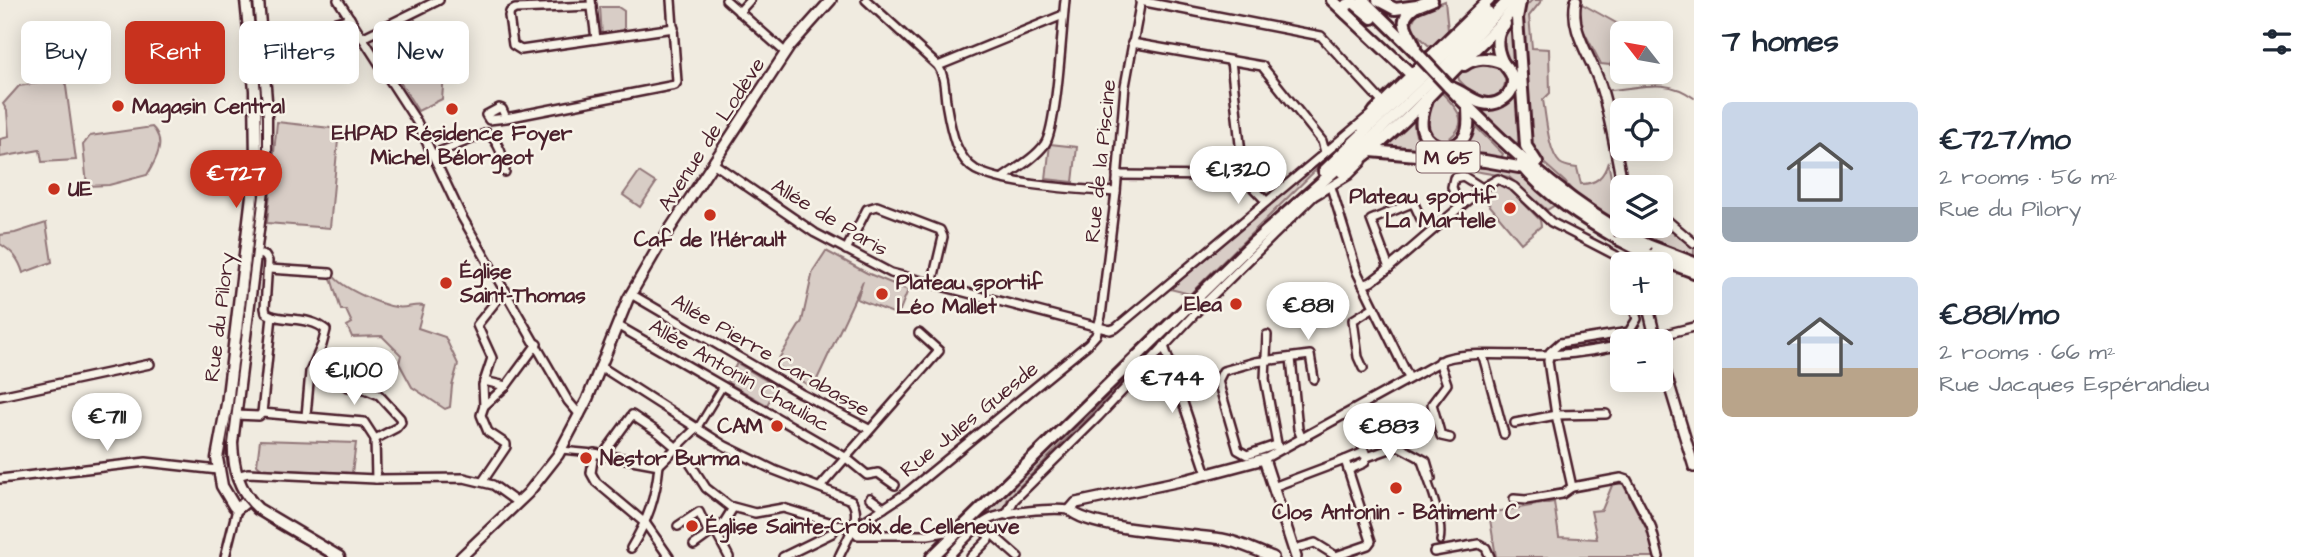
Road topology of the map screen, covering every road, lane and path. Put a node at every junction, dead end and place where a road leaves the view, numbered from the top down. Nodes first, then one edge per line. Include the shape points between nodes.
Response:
1 (246, 0) edge
2 (258, 0) edge
3 (338, 0) edge
4 (439, 0) edge
5 (671, 0) edge
6 (726, 0) edge
7 (750, 0) edge
8 (831, 0) edge
9 (866, 0) edge
10 (1065, 0) edge
11 (1141, 0) edge
12 (1332, 0) edge
13 (1363, 0) edge
14 (1378, 0) edge
15 (1433, 0) edge
16 (1489, 0) edge
17 (1501, 0) edge
18 (1576, 0) edge
19 (1519, 2) edge
20 (592, 3) edge
21 (1417, 6) junction
22 (739, 12) junction
23 (1346, 13) junction
24 (1063, 15) junction
25 (350, 18) junction
26 (259, 21) edge
27 (340, 21) edge
28 (674, 28) junction
29 (1392, 28) junction
30 (362, 38) junction
31 (596, 39) junction
32 (1132, 43) junction
33 (786, 53) junction
34 (1417, 53) junction
35 (1231, 61) junction
36 (1503, 63) junction
37 (938, 66) junction
38 (1452, 72) junction
39 (1412, 75) junction
40 (265, 84) edge
41 (1427, 97) junction
42 (1471, 104) junction
43 (1379, 107) junction
44 (506, 118) dead end
45 (1361, 135) junction
46 (1507, 145) junction
47 (1325, 152) junction
48 (434, 153) junction
49 (1368, 154) junction
50 (713, 163) junction
51 (1524, 168) junction
52 (505, 172) dead end
53 (1540, 172) junction
54 (1239, 173) junction
55 (1117, 175) junction
56 (1620, 175) edge
57 (1003, 178) junction
58 (1323, 187) junction
59 (1482, 188) junction
60 (1116, 192) junction
61 (1266, 201) junction
62 (1459, 208) junction
63 (1421, 219) dead end
64 (1673, 225) edge
65 (1610, 229) edge
66 (1610, 231) edge
67 (1624, 238) edge
68 (1253, 243) junction
69 (1694, 243) edge
70 (846, 250) junction
71 (1648, 250) junction
72 (1610, 252) edge
73 (256, 253) junction
74 (1694, 263) edge
75 (1389, 268) junction
76 (269, 269) junction
77 (1694, 272) edge
78 (330, 273) dead end
79 (932, 284) junction
80 (1363, 285) junction
81 (505, 290) junction
82 (631, 294) junction
83 (1374, 307) junction
84 (1636, 315) edge
85 (272, 316) junction
86 (617, 325) junction
87 (1099, 327) junction
88 (1694, 327) edge
89 (919, 332) dead end
90 (1673, 334) edge
91 (1267, 335) dead end
92 (537, 344) junction
93 (1164, 346) junction
94 (1610, 347) edge
95 (1549, 355) junction
96 (1483, 356) junction
97 (1291, 358) junction
98 (1439, 361) junction
99 (1265, 362) junction
100 (150, 364) dead end
101 (600, 366) junction
102 (1363, 368) dead end
103 (1409, 378) junction
104 (1314, 379) dead end
105 (484, 381) junction
106 (355, 385) dead end
107 (506, 386) junction
108 (723, 386) junction
109 (1672, 392) edge
110 (0, 396) edge
111 (484, 406) junction
112 (262, 413) junction
113 (1606, 414) dead end
114 (235, 415) junction
115 (580, 415) junction
116 (1556, 415) junction
117 (306, 416) junction
118 (1515, 423) dead end
119 (698, 427) junction
120 (869, 429) junction
121 (1504, 434) dead end
122 (1359, 438) dead end
123 (1450, 438) dead end
124 (375, 439) junction
125 (1302, 439) junction
126 (1277, 448) junction
127 (676, 449) junction
128 (561, 450) junction
129 (598, 454) junction
130 (1692, 455) edge
131 (845, 457) junction
132 (1367, 457) junction
133 (1264, 459) junction
134 (1345, 460) junction
135 (1421, 461) dead end
136 (659, 465) junction
137 (1694, 467) edge
138 (218, 470) junction
139 (1348, 470) junction
140 (235, 472) junction
141 (1207, 474) junction
142 (1432, 478) dead end
143 (0, 479) edge
144 (376, 479) junction
145 (483, 481) junction
146 (895, 485) joint
147 (820, 487) junction
148 (1273, 487) junction
149 (1572, 487) junction
150 (905, 494) junction
151 (870, 498) dead end
152 (1514, 499) dead end
153 (248, 500) junction
154 (518, 503) junction
155 (733, 508) junction
156 (884, 508) junction
157 (237, 509) junction
158 (1070, 510) junction
159 (1006, 515) junction
160 (646, 524) junction
161 (982, 525) junction
162 (678, 526) dead end
163 (836, 526) junction
164 (852, 529) junction
165 (960, 530) junction
166 (712, 532) junction
167 (1440, 541) joint
168 (694, 545) dead end
169 (631, 548) dead end
170 (1009, 550) junction
171 (1295, 553) edge
172 (225, 557) edge
173 (339, 557) edge
174 (461, 557) edge
175 (669, 557) edge
176 (729, 557) edge
177 (783, 557) edge
178 (839, 557) edge
179 (932, 557) edge
180 (948, 557) edge
181 (971, 557) edge
182 (1002, 557) edge
183 (1018, 557) edge
184 (1273, 557) edge
185 (1490, 557) edge
186 (1659, 557) edge

1 - 138 main road, Rue du Pilory via 256,162
2 - 26 main road, Rue du Pilory
3 - 25 street
4 - 30 street
5 - 28 street
6 - 22 street
7 - 22 street
8 - 33 street, Avenue de Lodève
9 - 37 street
10 - 24 street
11 - 32 street, Rue de la Piscine
11 - 43 street via 1321,36
12 - 23 main road
13 - 29 main road
14 - 21 main road via 1394,9
15 - 21 main road
16 - 39 main road
17 - 45 main road
18 - 56 street via 1576,29 1601,88
19 - 36 main road via 1498,33
19 - 38 main road
19 - 53 main road via 1526,146
19 - 58 main road
20 - 31 street
20 - 31 street via 515,9 509,16 513,45 521,50
21 - 34 main road via 1408,12 1404,23
22 - 33 street
23 - 29 main road via 1345,6 1353,2 1380,25
23 - 39 main road
24 - 37 street
24 - 57 street via 1048,137 1036,153
25 - 27 street
25 - 30 street
28 - 31 street
28 - 44 street via 677,82 672,88
29 - 34 main road
30 - 48 street
32 - 35 street
32 - 55 street, Rue de la Piscine
33 - 50 street, Avenue de Lodève
34 - 42 main road, bridge via 1448,86 1467,94
35 - 47 street via 1266,69 1322,141
35 - 54 street via 1242,163
36 - 38 main road via 1478,59
36 - 42 main road via 1513,80 1508,95 1493,104
37 - 57 street via 960,153 974,169
38 - 41 main road
39 - 43 main road
40 - 73 main road, Rue du Pilory via 267,155
41 - 42 main road via 1423,130 1442,147 1456,145 1466,135
41 - 49 main road
42 - 46 main road
43 - 45 main road
43 - 47 street
45 - 68 main road
46 - 51 main road
46 - 53 main road, M 65
47 - 61 street
48 - 52 street via 487,133 493,137
48 - 81 street via 462,217
49 - 51 main road, M 65
49 - 58 main road
50 - 70 street, Allée de Paris
50 - 82 street, Avenue de Lodève
51 - 66 main road, M 65 via 1581,217
53 - 65 main road, M 65
54 - 55 street
54 - 61 street
55 - 60 street, Rue de la Piscine
57 - 60 street
58 - 68 main road
58 - 80 street
58 - 93 street
59 - 62 street
59 - 62 street via 1463,176 1454,178
59 - 72 street via 1501,179 1551,222
60 - 87 street, Rue de la Piscine
61 - 87 street via 1116,328
62 - 75 street
63 - 75 street via 1412,203 1371,220
64 - 69 street
67 - 71 main road, M 65, bridge
68 - 165 main road
70 - 79 street, Allée de Paris via 891,273
70 - 79 street via 867,209 877,206 940,230 943,237
71 - 74 main road, M 65
71 - 77 main road, M 65
73 - 76 street via 265,256
73 - 114 main road, Rue du Pilory
75 - 80 street
76 - 78 street
76 - 85 street via 265,308
79 - 87 street, Allée de Paris
80 - 83 street
81 - 92 street
81 - 105 street via 477,325 492,358
82 - 86 street, Avenue de Lodève
82 - 120 street, Allée Pierre Carabasse
83 - 102 street via 1353,320
83 - 103 street
84 - 95 street via 1629,332 1560,343
85 - 112 street
85 - 117 street via 311,321 326,330 310,372
86 - 101 street, Avenue de Lodève
86 - 108 street, Allée Antonin Chauliac
87 - 150 street, Rue Jules Guesde via 1088,344
88 - 90 street
89 - 120 street via 939,351
91 - 99 street
92 - 107 street
92 - 115 street
93 - 141 street
93 - 159 street via 1014,500
94 - 95 street
95 - 96 street
95 - 116 street
96 - 98 street
96 - 121 street
97 - 99 street
97 - 104 street via 1310,355
97 - 125 street
98 - 103 street
98 - 123 street via 1447,384 1432,404 1441,436
99 - 126 street
99 - 126 street via 1223,371 1218,381 1238,450 1247,455
100 - 110 street
101 - 115 street, Avenue de Lodève
101 - 119 street
103 - 125 street
105 - 107 street
105 - 111 street
106 - 124 street via 379,395 400,418 398,425
107 - 111 street
108 - 119 street
108 - 131 street, Allée Antonin Chauliac
109 - 130 street
111 - 145 street via 481,415 488,432 506,447
112 - 114 street
112 - 117 street
113 - 116 street
114 - 140 main road, Rue du Pilory
115 - 128 street, Avenue de Lodève
116 - 118 street
116 - 149 street
117 - 124 street via 363,422
119 - 127 street
119 - 147 street via 754,460
120 - 131 street, Allée Pierre Carabasse
122 - 132 street
124 - 144 street
125 - 126 street
126 - 133 street
127 - 129 street via 632,415
127 - 136 street
127 - 155 street via 706,488
128 - 129 street
128 - 154 street, Avenue de Lodève
129 - 136 street
129 - 160 street via 593,479
130 - 137 street
131 - 146 street, Allée Antonin Chauliac via 867,475 878,473
131 - 147 street, Allée Pierre Carabasse
132 - 134 street via 1362,453
132 - 139 street
132 - 142 street via 1401,447 1426,461
133 - 141 street
133 - 148 street
134 - 139 street
134 - 148 street
135 - 167 street via 1438,514
136 - 160 street
138 - 140 main road
138 - 143 street via 146,463
138 - 157 main road
139 - 171 street via 1370,538 1368,545 1336,556 1315,543
140 - 144 street
140 - 153 main road
141 - 158 street via 1076,503
144 - 145 street
145 - 154 street
146 - 150 street
147 - 164 street via 854,503
148 - 171 street
149 - 152 street via 1562,494
149 - 186 street via 1626,480 1651,526
150 - 156 street, Rue Jules Guesde
151 - 156 street
153 - 157 main road
153 - 173 main road
154 - 174 street, Avenue de Lodève
155 - 163 street via 755,513 783,508
155 - 166 street
156 - 164 street, Rue Jules Guesde
157 - 172 street
158 - 159 street
158 - 184 street via 1103,523 1222,539
159 - 161 street
160 - 169 street
160 - 175 street
161 - 170 street
161 - 180 street
161 - 181 street via 989,537
162 - 166 street via 699,512
163 - 164 street
163 - 177 street via 832,533
164 - 165 street via 858,534
164 - 178 street
165 - 179 main road
166 - 168 street
166 - 176 street
167 - 185 street via 1438,551 1479,544
170 - 182 street
170 - 183 street

